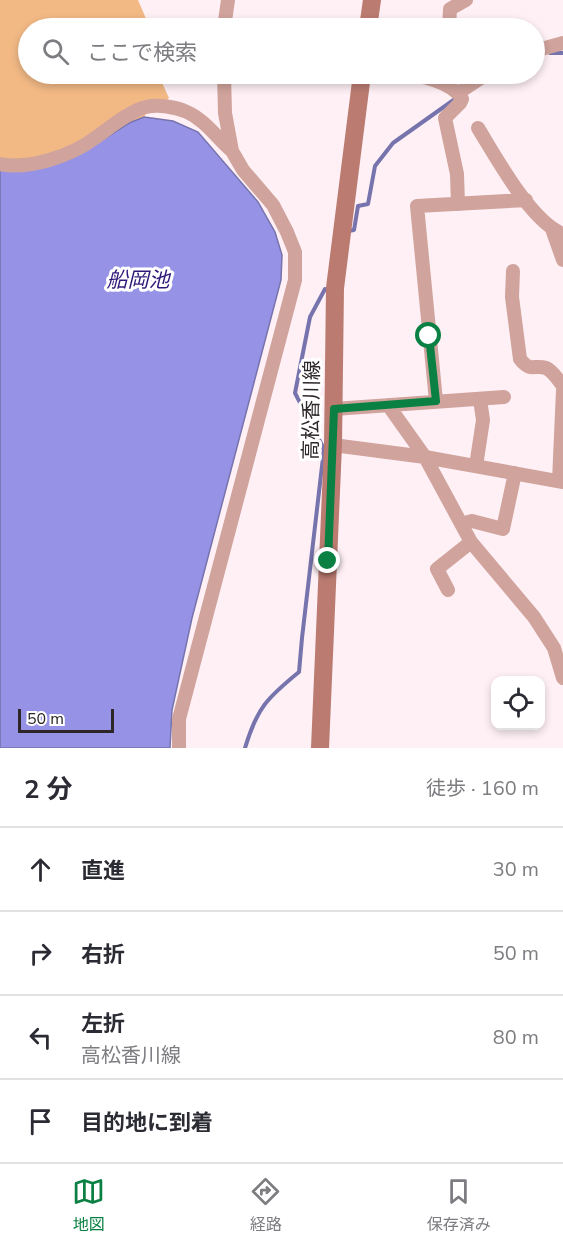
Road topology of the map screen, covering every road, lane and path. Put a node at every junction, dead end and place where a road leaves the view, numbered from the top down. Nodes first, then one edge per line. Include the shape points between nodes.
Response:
1 (228, 0) edge
2 (372, 0) edge
3 (466, 0) edge
4 (225, 18) edge
5 (369, 18) edge
6 (450, 18) edge
7 (563, 43) edge
8 (545, 48) edge
9 (224, 84) edge
10 (361, 84) edge
11 (441, 84) edge
12 (456, 89) edge
13 (478, 128) dead end
14 (232, 151) junction
15 (0, 164) edge
16 (526, 200) junction
17 (458, 204) junction
18 (557, 231) edge
19 (563, 260) edge
20 (513, 271) dead end
21 (563, 388) edge
22 (504, 397) dead end
23 (480, 399) junction
24 (436, 401) junction
25 (388, 405) junction
26 (334, 409) junction
27 (333, 445) junction
28 (425, 457) junction
29 (476, 466) junction
30 (515, 473) junction
31 (561, 482) edge
32 (461, 524) junction
33 (471, 542) junction
34 (448, 590) dead end
35 (563, 678) edge
36 (179, 748) edge
37 (320, 748) edge

1 - 4 street
2 - 5 main road
3 - 6 street via 450,9
7 - 8 street
9 - 14 street
10 - 26 main road, 高松香川線 via 335,288
11 - 12 street
12 - 17 street via 460,104 445,118 457,174
13 - 16 street
14 - 15 street via 187,112 145,107 94,140 44,162 29,166
14 - 36 street via 273,205 287,232 295,252 295,280 179,719
16 - 17 street
16 - 18 street
17 - 24 street via 417,206
18 - 19 street
20 - 21 street via 512,297 520,359 525,366 551,371
21 - 31 street
22 - 23 street
23 - 24 street
23 - 29 street via 483,420
24 - 25 street
25 - 26 street
25 - 28 street
26 - 27 main road, 高松香川線
27 - 28 street
27 - 37 main road, 高松香川線
28 - 29 street
28 - 32 street
29 - 30 street
30 - 31 street
30 - 32 street via 503,530 472,521
32 - 33 street
33 - 34 street via 437,569
33 - 35 street via 534,617 554,648

